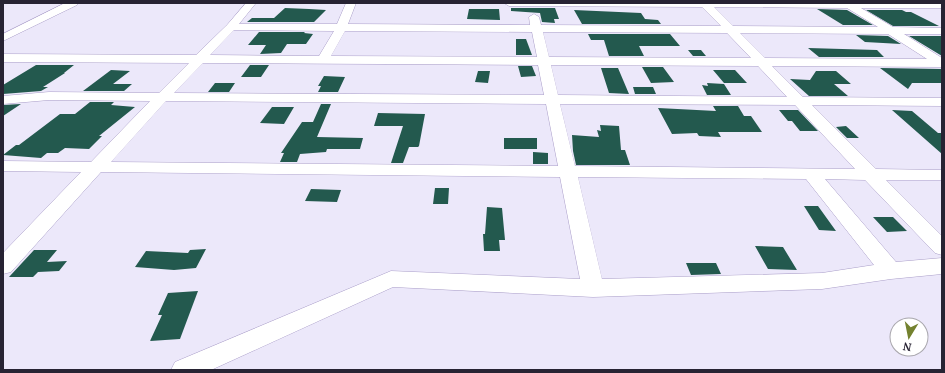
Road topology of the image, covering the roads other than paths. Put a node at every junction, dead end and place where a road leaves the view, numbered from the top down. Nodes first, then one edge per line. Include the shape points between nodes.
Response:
1 (73, 3) edge
2 (251, 3) edge
3 (351, 3) edge
4 (509, 3) edge
5 (531, 3) edge
6 (704, 4) edge
7 (847, 4) edge
8 (942, 5) edge
9 (231, 27) junction
10 (341, 28) junction
11 (537, 29) junction
12 (730, 30) junction
13 (891, 31) junction
14 (942, 31) edge
15 (3, 38) edge
16 (3, 58) edge
17 (199, 60) junction
18 (323, 60) junction
19 (544, 61) junction
20 (761, 62) junction
21 (942, 63) edge
22 (162, 97) junction
23 (552, 99) junction
24 (3, 100) edge
25 (799, 101) junction
26 (942, 102) edge
27 (3, 166) edge
28 (97, 167) junction
29 (568, 171) junction
30 (811, 174) junction
31 (870, 174) junction
32 (942, 175) edge
33 (942, 248) edge
34 (3, 266) edge
35 (942, 266) edge
36 (891, 271) junction
37 (593, 288) junction
38 (184, 370) edge

1 - 15 street
2 - 9 street
3 - 10 street
4 - 5 street
5 - 6 street
5 - 11 street
6 - 7 street
6 - 12 street
7 - 8 street
7 - 13 street
9 - 10 street
9 - 17 street
10 - 11 street
10 - 18 street
11 - 12 street
11 - 19 street
12 - 13 street
12 - 20 street
13 - 14 street
13 - 21 street
16 - 17 street
17 - 18 street
17 - 22 street
18 - 19 street
19 - 20 street
19 - 23 street
20 - 21 street
20 - 25 street
22 - 23 street
22 - 24 street via 49,96
22 - 28 street
23 - 25 street
23 - 29 street
25 - 26 street
25 - 31 street
27 - 28 street
28 - 29 street
28 - 34 street
29 - 30 street
29 - 37 street
30 - 31 street
30 - 36 street
31 - 32 street
31 - 33 street
35 - 36 street
36 - 37 street via 822,281
37 - 38 street via 391,279

